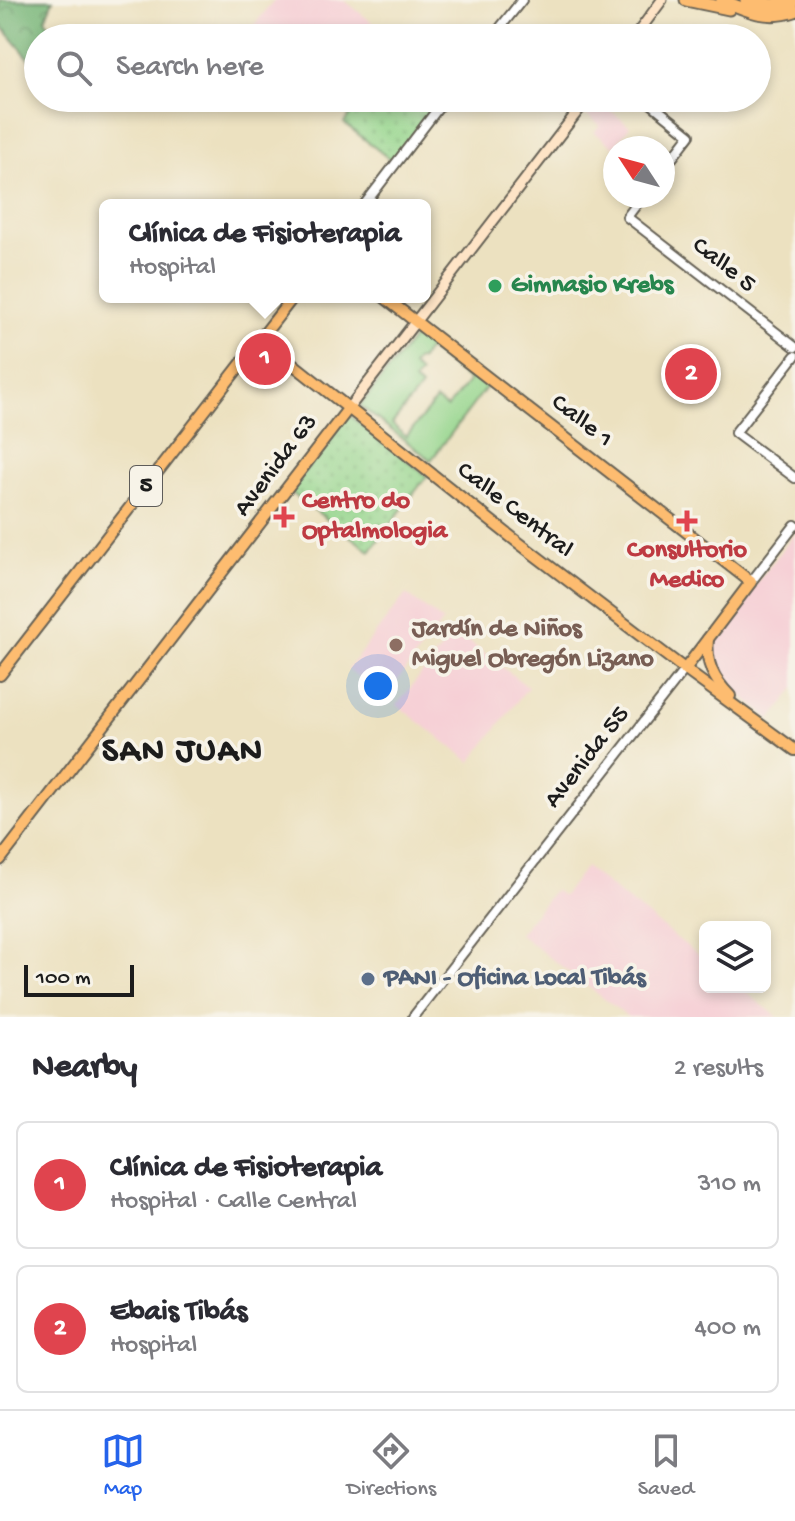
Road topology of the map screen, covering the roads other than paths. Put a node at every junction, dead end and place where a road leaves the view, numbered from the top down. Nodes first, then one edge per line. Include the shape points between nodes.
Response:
1 (522, 0) edge
2 (662, 0) edge
3 (686, 0) edge
4 (722, 0) edge
5 (746, 0) edge
6 (795, 1) edge
7 (795, 11) edge
8 (756, 14) junction
9 (503, 24) edge
10 (644, 24) edge
11 (435, 112) edge
12 (577, 112) edge
13 (661, 112) edge
14 (675, 154) edge
15 (369, 199) edge
16 (634, 208) edge
17 (288, 303) edge
18 (391, 303) edge
19 (416, 323) junction
20 (260, 338) junction
21 (795, 347) edge
22 (795, 356) edge
23 (348, 409) junction
24 (795, 478) edge
25 (795, 525) edge
26 (751, 582) junction
27 (708, 638) junction
28 (685, 669) junction
29 (0, 675) edge
30 (746, 712) junction
31 (795, 750) edge
32 (0, 860) edge
33 (413, 1017) edge

1 - 9 street
2 - 10 main road
3 - 8 highway
4 - 8 highway
5 - 6 highway via 774,5
7 - 8 highway
11 - 15 street
12 - 19 main road, Avenida 63
13 - 14 street via 690,135
16 - 21 street, Calle 5 via 627,217
17 - 20 main road, 5
18 - 19 main road, Calle 1
19 - 23 main road, Avenida 63
19 - 26 main road, Calle 1
20 - 23 main road, Calle Central
20 - 29 main road, 5
22 - 24 street via 735,433
23 - 28 main road, Calle Central
23 - 32 main road, Avenida 63
25 - 26 street, Avenida 55
26 - 27 main road, Avenida 55
27 - 28 main road, Avenida 55
27 - 30 main road, Calle Central via 713,675
28 - 30 main road, Calle Central
28 - 33 street, Avenida 55
30 - 31 main road, Calle Central

